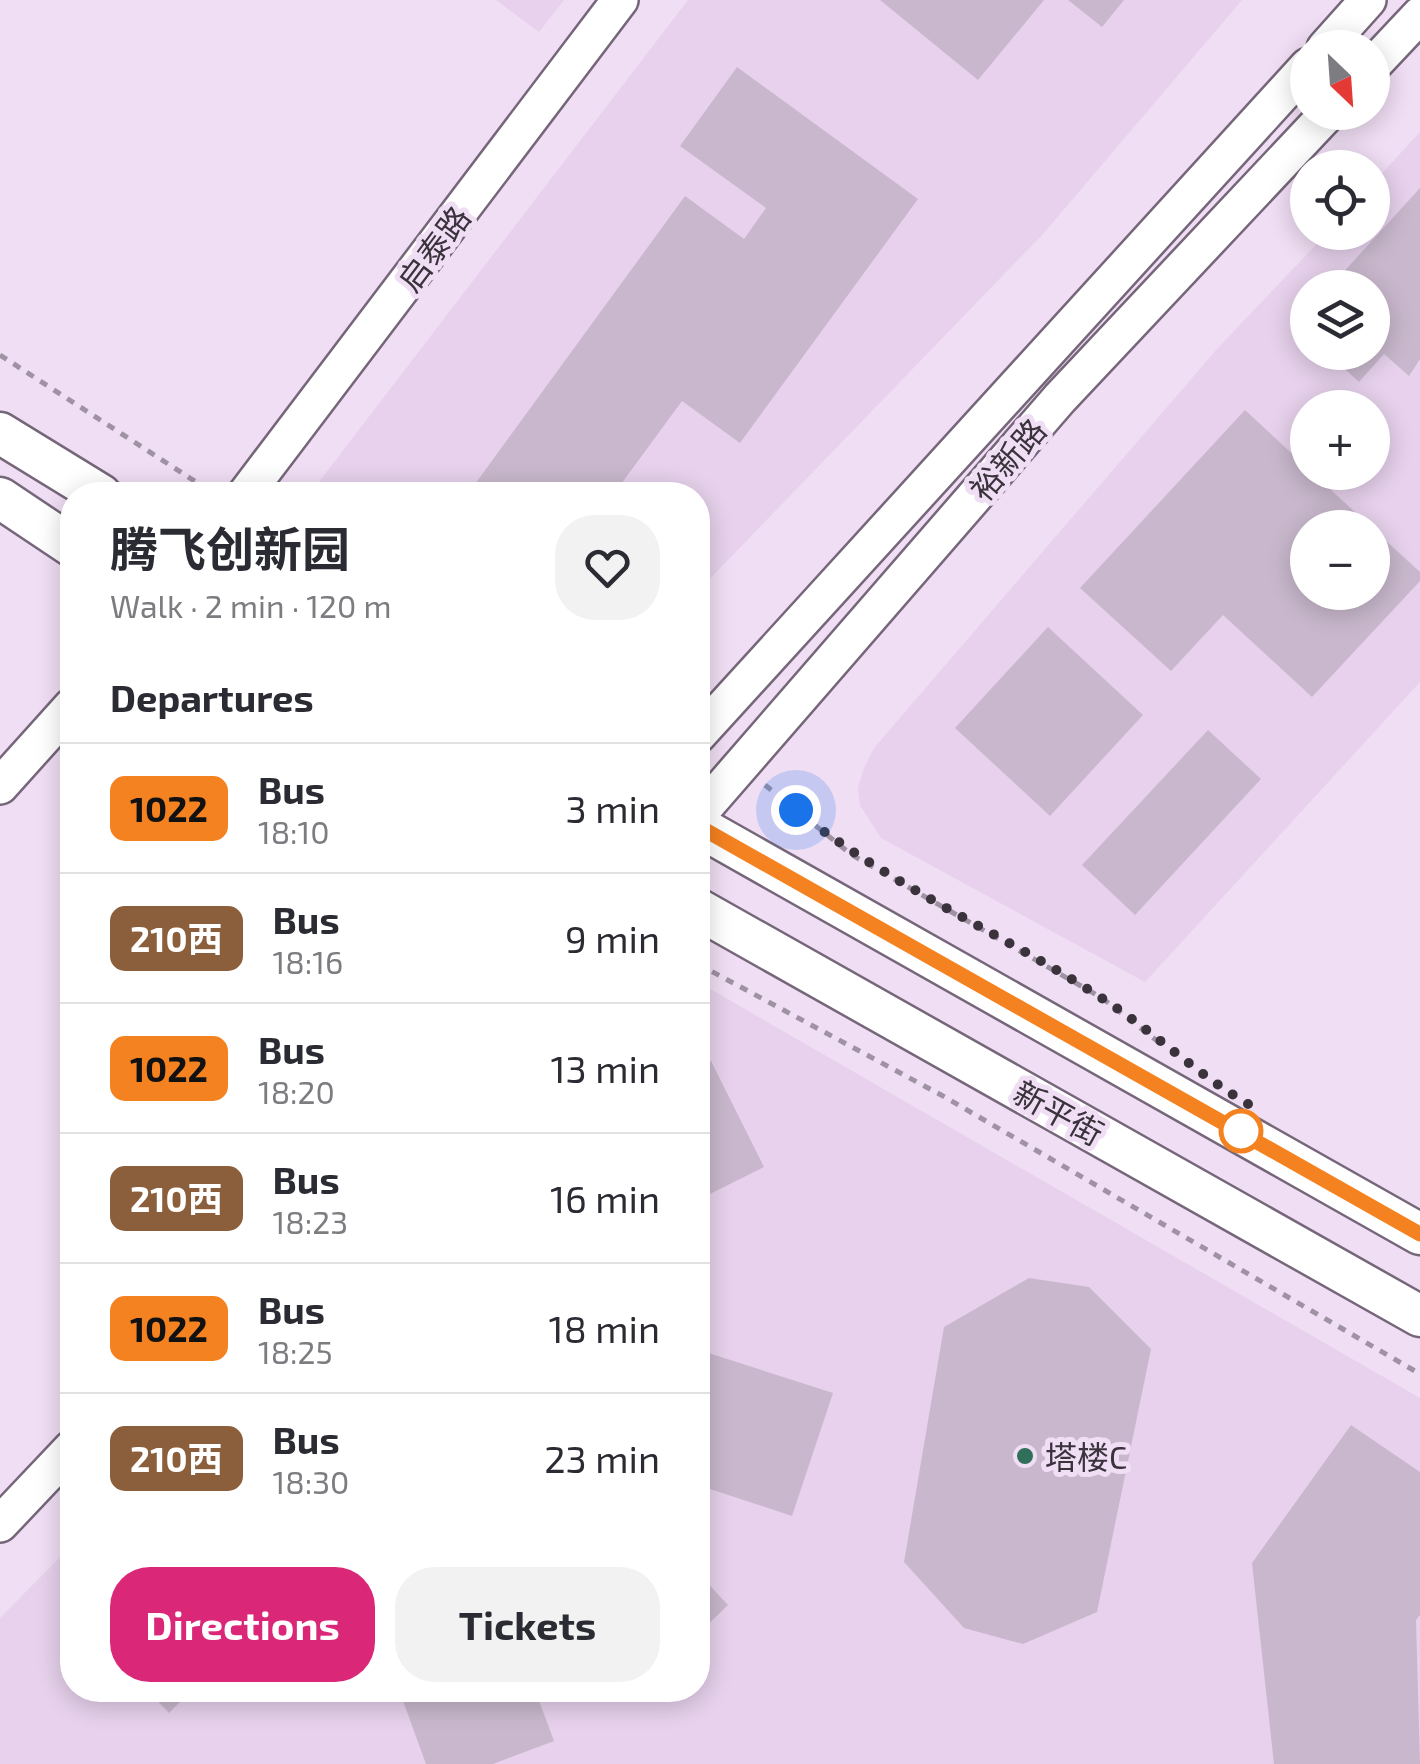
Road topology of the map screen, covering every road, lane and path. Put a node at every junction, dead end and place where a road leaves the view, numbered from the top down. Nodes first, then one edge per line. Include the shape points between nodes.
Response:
1 (620, 0) edge
2 (1368, 0) edge
3 (1420, 15) edge
4 (1341, 30) edge
5 (1390, 47) edge
6 (1290, 86) edge
7 (1311, 130) edge
8 (0, 355) edge
9 (0, 432) edge
10 (80, 482) edge
11 (196, 482) edge
12 (256, 482) edge
13 (0, 498) edge
14 (60, 538) edge
15 (60, 719) edge
16 (710, 722) edge
17 (741, 766) junction
18 (0, 786) edge
19 (710, 802) edge
20 (710, 833) edge
21 (710, 916) edge
22 (710, 970) edge
23 (1172, 1052) dead end
24 (1420, 1234) edge
25 (1420, 1316) edge
26 (1420, 1374) edge
27 (60, 1461) edge
28 (0, 1524) edge

1 - 12 street, 启泰路
2 - 4 street
3 - 5 street
6 - 16 street, 裕新路
7 - 17 street, 裕新路 via 1060,398
8 - 11 path
9 - 10 main road
13 - 14 main road
15 - 18 street
17 - 19 street, 裕新路
17 - 23 path via 852,855 1102,998
20 - 24 main road
21 - 25 main road, 新平街
22 - 26 path via 944,1096
27 - 28 street

